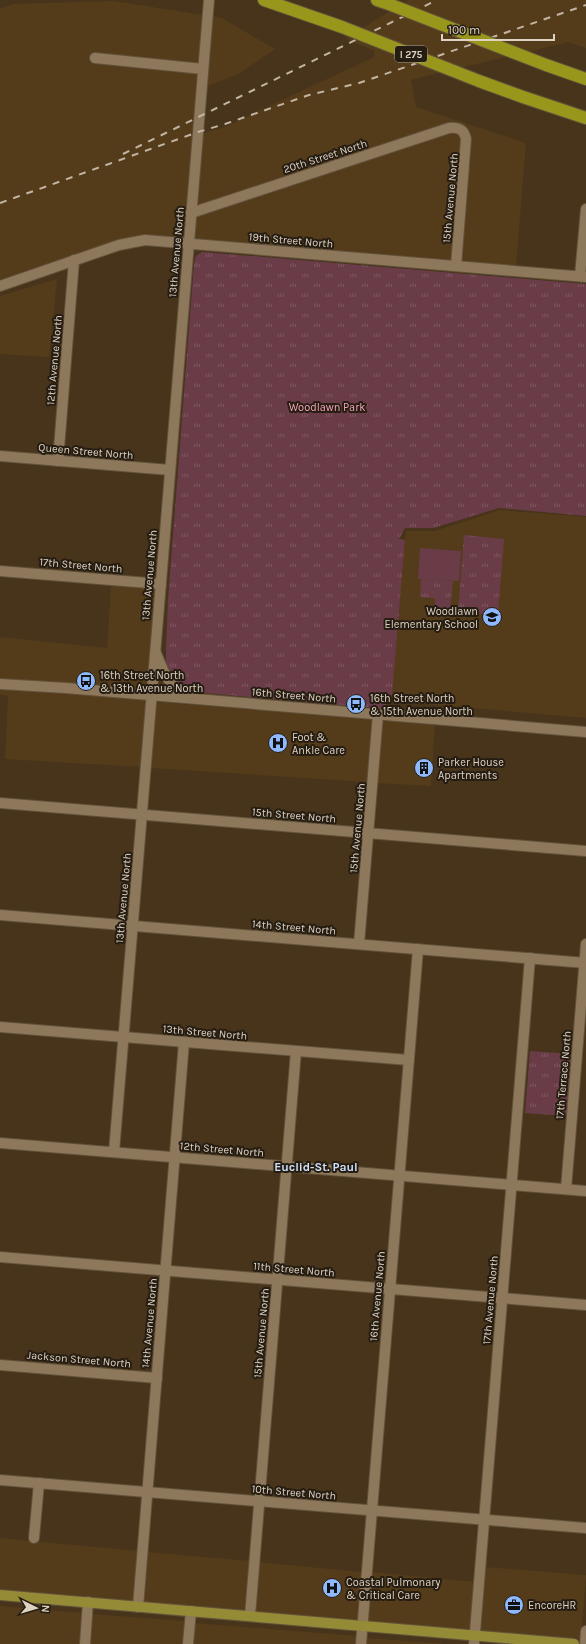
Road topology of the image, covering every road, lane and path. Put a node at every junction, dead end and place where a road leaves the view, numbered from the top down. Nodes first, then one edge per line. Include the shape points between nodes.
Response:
1 (209, 0) edge
2 (264, 0) edge
3 (381, 2) edge
4 (95, 58) dead end
5 (203, 69) junction
6 (584, 78) edge
7 (586, 118) edge
8 (465, 133) joint
9 (586, 209) edge
10 (191, 213) junction
11 (189, 244) junction
12 (74, 260) junction
13 (456, 266) junction
14 (583, 276) edge
15 (0, 286) edge
16 (0, 456) edge
17 (58, 461) junction
18 (170, 470) junction
19 (0, 571) edge
20 (161, 584) junction
21 (155, 650) junction
22 (0, 684) edge
23 (152, 695) junction
24 (190, 698) junction
25 (378, 714) junction
26 (586, 732) edge
27 (0, 803) edge
28 (142, 815) junction
29 (368, 834) junction
30 (586, 851) edge
31 (0, 915) edge
32 (133, 926) junction
33 (359, 944) junction
34 (586, 944) edge
35 (418, 949) junction
36 (530, 958) junction
37 (585, 963) edge
38 (0, 1027) edge
39 (124, 1037) junction
40 (184, 1042) junction
41 (296, 1051) junction
42 (408, 1060) junction
43 (0, 1143) edge
44 (114, 1152) junction
45 (175, 1157) junction
46 (286, 1166) junction
47 (399, 1176) junction
48 (512, 1185) junction
49 (566, 1189) junction
50 (586, 1191) edge
51 (0, 1257) edge
52 (166, 1271) junction
53 (277, 1280) junction
54 (390, 1289) junction
55 (502, 1298) junction
56 (586, 1305) edge
57 (0, 1365) edge
58 (157, 1378) junction
59 (0, 1480) edge
60 (39, 1483) junction
61 (148, 1492) junction
62 (259, 1501) junction
63 (372, 1510) junction
64 (484, 1519) junction
65 (586, 1528) edge
66 (34, 1538) dead end
67 (0, 1595) edge
68 (88, 1602) junction
69 (138, 1606) junction
70 (191, 1611) junction
71 (250, 1616) junction
72 (362, 1626) junction
73 (586, 1631) edge
74 (474, 1640) edge
75 (85, 1644) edge
76 (188, 1644) edge
77 (361, 1644) edge
78 (574, 1644) edge
79 (585, 1644) edge

1 - 5 street, 13th Avenue North
2 - 7 highway, I 275, bridge via 342,27 479,81
3 - 6 highway, bridge
4 - 5 street
5 - 10 street, 13th Avenue North
8 - 10 street, 20th Street North via 456,127 448,128
8 - 13 street, 15th Avenue North
9 - 14 street
10 - 11 street, 13th Avenue North
11 - 12 street, 19th Street North via 146,240
11 - 13 street, 19th Street North
11 - 18 street, 13th Avenue North
12 - 15 street, 19th Street North
12 - 17 street, 12th Avenue North
13 - 14 street, 19th Street North
16 - 17 street, Queen Street North
17 - 18 street, Queen Street North
18 - 20 street, 13th Avenue North
19 - 20 street, 17th Street North
20 - 21 street, 13th Avenue North
21 - 23 street, 13th Avenue North
21 - 24 street via 167,679 176,690
22 - 23 street, 16th Street North
23 - 24 street, 16th Street North
23 - 28 street, 13th Avenue North
24 - 25 street, 16th Street North
25 - 26 street, 16th Street North
25 - 29 street, 15th Avenue North
27 - 28 street, 15th Street North
28 - 29 street, 15th Street North
28 - 32 street, 13th Avenue North
29 - 30 street, 15th Street North
29 - 33 street, 15th Avenue North
31 - 32 street, 14th Street North
32 - 33 street, 14th Street North
32 - 39 street, 13th Avenue North
33 - 35 street, 14th Street North
34 - 37 street
35 - 36 street, 14th Street North
35 - 42 street, 16th Avenue North
36 - 37 street, 14th Street North
36 - 48 street, 17th Avenue North
37 - 49 street, 17th Terrace North
38 - 39 street, 13th Street North
39 - 40 street, 13th Street North
39 - 44 street, 13th Avenue North
40 - 41 street, 13th Street North
40 - 45 street, 14th Avenue North
41 - 42 street, 13th Street North
41 - 46 street, 15th Avenue North
42 - 47 street, 16th Avenue North
43 - 44 street, 12th Street North
44 - 45 street, 12th Street North
45 - 46 street, 12th Street North
45 - 52 street, 14th Avenue North
46 - 47 street, 12th Street North
46 - 53 street, 15th Avenue North
47 - 48 street, 12th Street North
47 - 54 street, 16th Avenue North
48 - 49 street, 12th Street North
48 - 55 street, 17th Avenue North
49 - 50 street, 12th Street North
51 - 52 street, 11th Street North
52 - 53 street, 11th Street North
52 - 58 street, 14th Avenue North
53 - 54 street, 11th Street North
53 - 62 street, 15th Avenue North
54 - 55 street, 11th Street North
54 - 63 street, 16th Avenue North
55 - 56 street, 11th Street North
55 - 64 street, 17th Avenue North
57 - 58 street, Jackson Street North
58 - 61 street, 14th Avenue North
59 - 60 street, 10th Street North
60 - 61 street, 10th Street North
60 - 66 street
61 - 62 street, 10th Street North
61 - 69 street, 14th Avenue North
62 - 63 street, 10th Street North
62 - 71 street, 15th Avenue North
63 - 64 street, 10th Street North
63 - 72 street, 16th Avenue North
64 - 65 street, 10th Street North
64 - 74 street, 17th Avenue North
67 - 68 main road
68 - 69 main road
68 - 75 street
69 - 70 main road
70 - 71 main road
70 - 76 street
71 - 72 main road
72 - 74 main road
72 - 77 street, 16th Avenue North
73 - 79 street
74 - 78 main road

